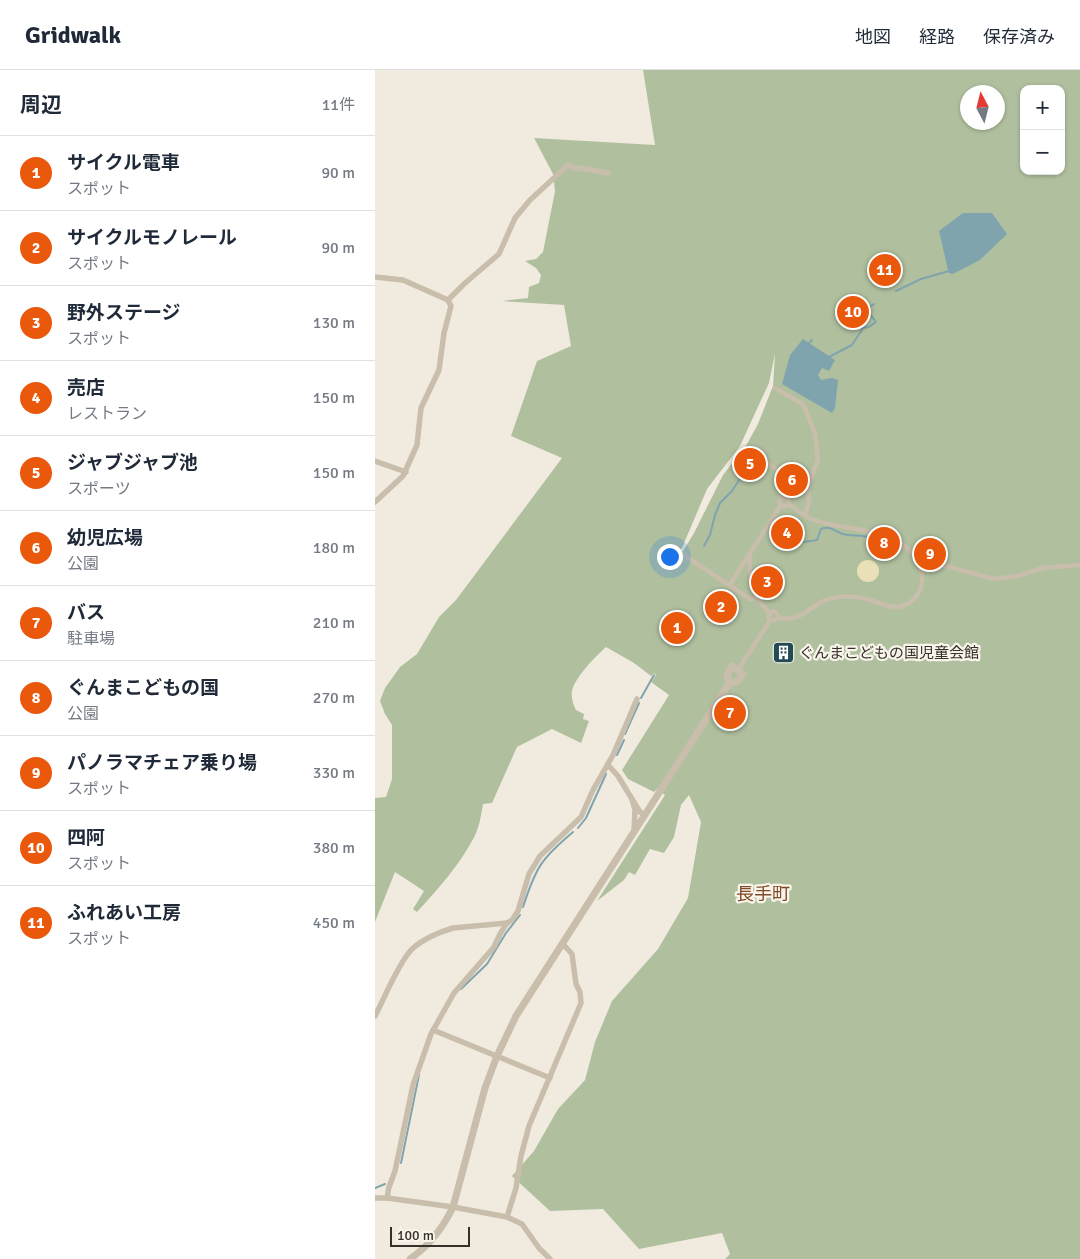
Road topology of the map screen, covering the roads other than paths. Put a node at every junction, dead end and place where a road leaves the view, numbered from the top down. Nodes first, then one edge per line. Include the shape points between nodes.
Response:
1 (608, 173) dead end
2 (375, 277) edge
3 (448, 300) junction
4 (775, 388) dead end
5 (747, 448) dead end
6 (375, 461) edge
7 (405, 472) junction
8 (783, 497) junction
9 (375, 502) edge
10 (788, 503) junction
11 (781, 505) junction
12 (805, 515) junction
13 (937, 545) dead end
14 (931, 548) dead end
15 (925, 549) dead end
16 (682, 554) dead end
17 (916, 554) junction
18 (750, 555) junction
19 (1080, 565) edge
20 (729, 586) junction
21 (756, 599) junction
22 (769, 614) junction
23 (777, 617) junction
24 (771, 620) junction
25 (740, 668) dead end
26 (730, 682) dead end
27 (637, 699) dead end
28 (608, 765) junction
29 (632, 800) junction
30 (644, 815) junction
31 (634, 831) junction
32 (507, 923) junction
33 (562, 943) junction
34 (375, 1016) edge
35 (433, 1030) junction
36 (497, 1056) junction
37 (551, 1078) junction
38 (375, 1198) edge
39 (387, 1198) junction
40 (453, 1207) junction
41 (507, 1217) junction
42 (410, 1259) edge
43 (550, 1259) edge

1 - 3 street via 567,166 515,218 499,254
2 - 3 street via 403,280
3 - 7 street via 451,306 439,370 421,408 419,436
4 - 12 street via 801,403 815,434 817,459 808,487 809,502
5 - 8 street via 776,469
6 - 7 street
7 - 9 street
8 - 10 street
8 - 11 street
10 - 11 street
10 - 12 street
11 - 18 street
12 - 17 street via 815,521 886,537
13 - 14 street
15 - 17 street
16 - 20 street
17 - 19 street via 928,562 994,579 1048,567
17 - 23 street via 921,587 915,598 904,606 894,607 842,596 824,601 795,618
18 - 20 street
18 - 21 street via 749,576
20 - 21 street via 750,599
21 - 22 street
22 - 23 street via 774,612
22 - 24 street
23 - 24 street
24 - 25 street
26 - 30 street
27 - 28 street
28 - 29 street
28 - 32 street via 579,821 543,852 533,867 518,910
29 - 30 street
29 - 31 street
30 - 31 street
31 - 33 street
32 - 34 street via 444,930 418,944 408,955
32 - 35 street via 494,947 454,992
33 - 36 street via 516,1016
33 - 37 street via 572,954 576,984 582,998
35 - 36 street
35 - 39 street via 413,1085
36 - 37 street
36 - 40 street via 477,1114
37 - 41 street via 529,1126
38 - 39 street
39 - 40 street
40 - 41 street
40 - 42 street via 433,1239
41 - 43 street via 522,1224

